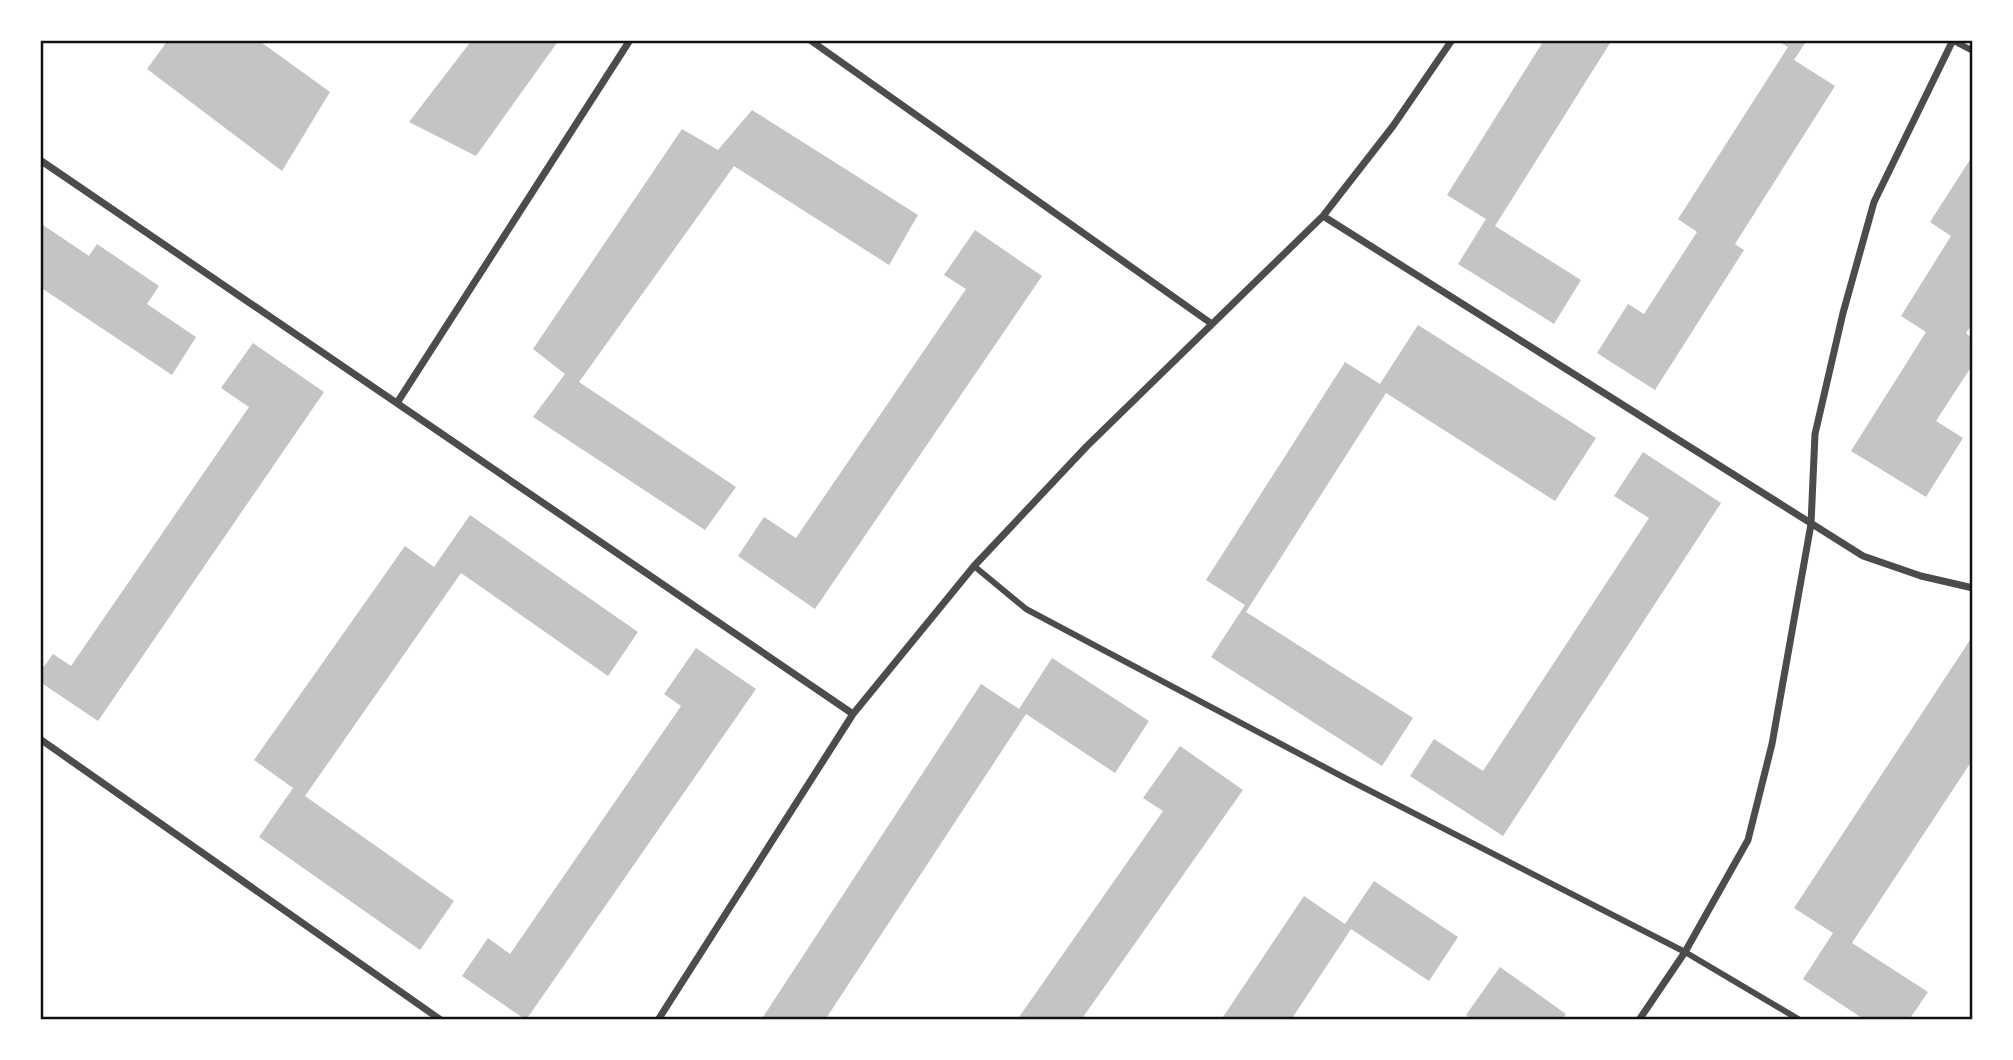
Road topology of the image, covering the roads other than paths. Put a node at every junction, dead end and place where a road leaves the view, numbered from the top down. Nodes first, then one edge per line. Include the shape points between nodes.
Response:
1 (630, 40) edge
2 (810, 40) edge
3 (1452, 40) edge
4 (1952, 40) edge
5 (1973, 51) edge
6 (40, 160) edge
7 (1323, 216) junction
8 (1212, 324) junction
9 (397, 403) junction
10 (1811, 524) junction
11 (974, 566) junction
12 (1973, 588) edge
13 (853, 714) junction
14 (40, 739) edge
15 (1685, 952) junction
16 (441, 1020) edge
17 (658, 1020) edge
18 (1639, 1020) edge
19 (1800, 1020) edge

1 - 9 street
2 - 8 street
3 - 7 street
4 - 5 street
4 - 10 street via 1874,202 1815,434
6 - 9 street
7 - 8 street
7 - 10 street
8 - 11 street via 1087,446
9 - 13 street
10 - 12 street via 1863,556
10 - 15 street via 1772,744 1748,840
11 - 13 street
11 - 15 street via 1026,609
13 - 17 street
14 - 16 street
15 - 18 street
15 - 19 street

